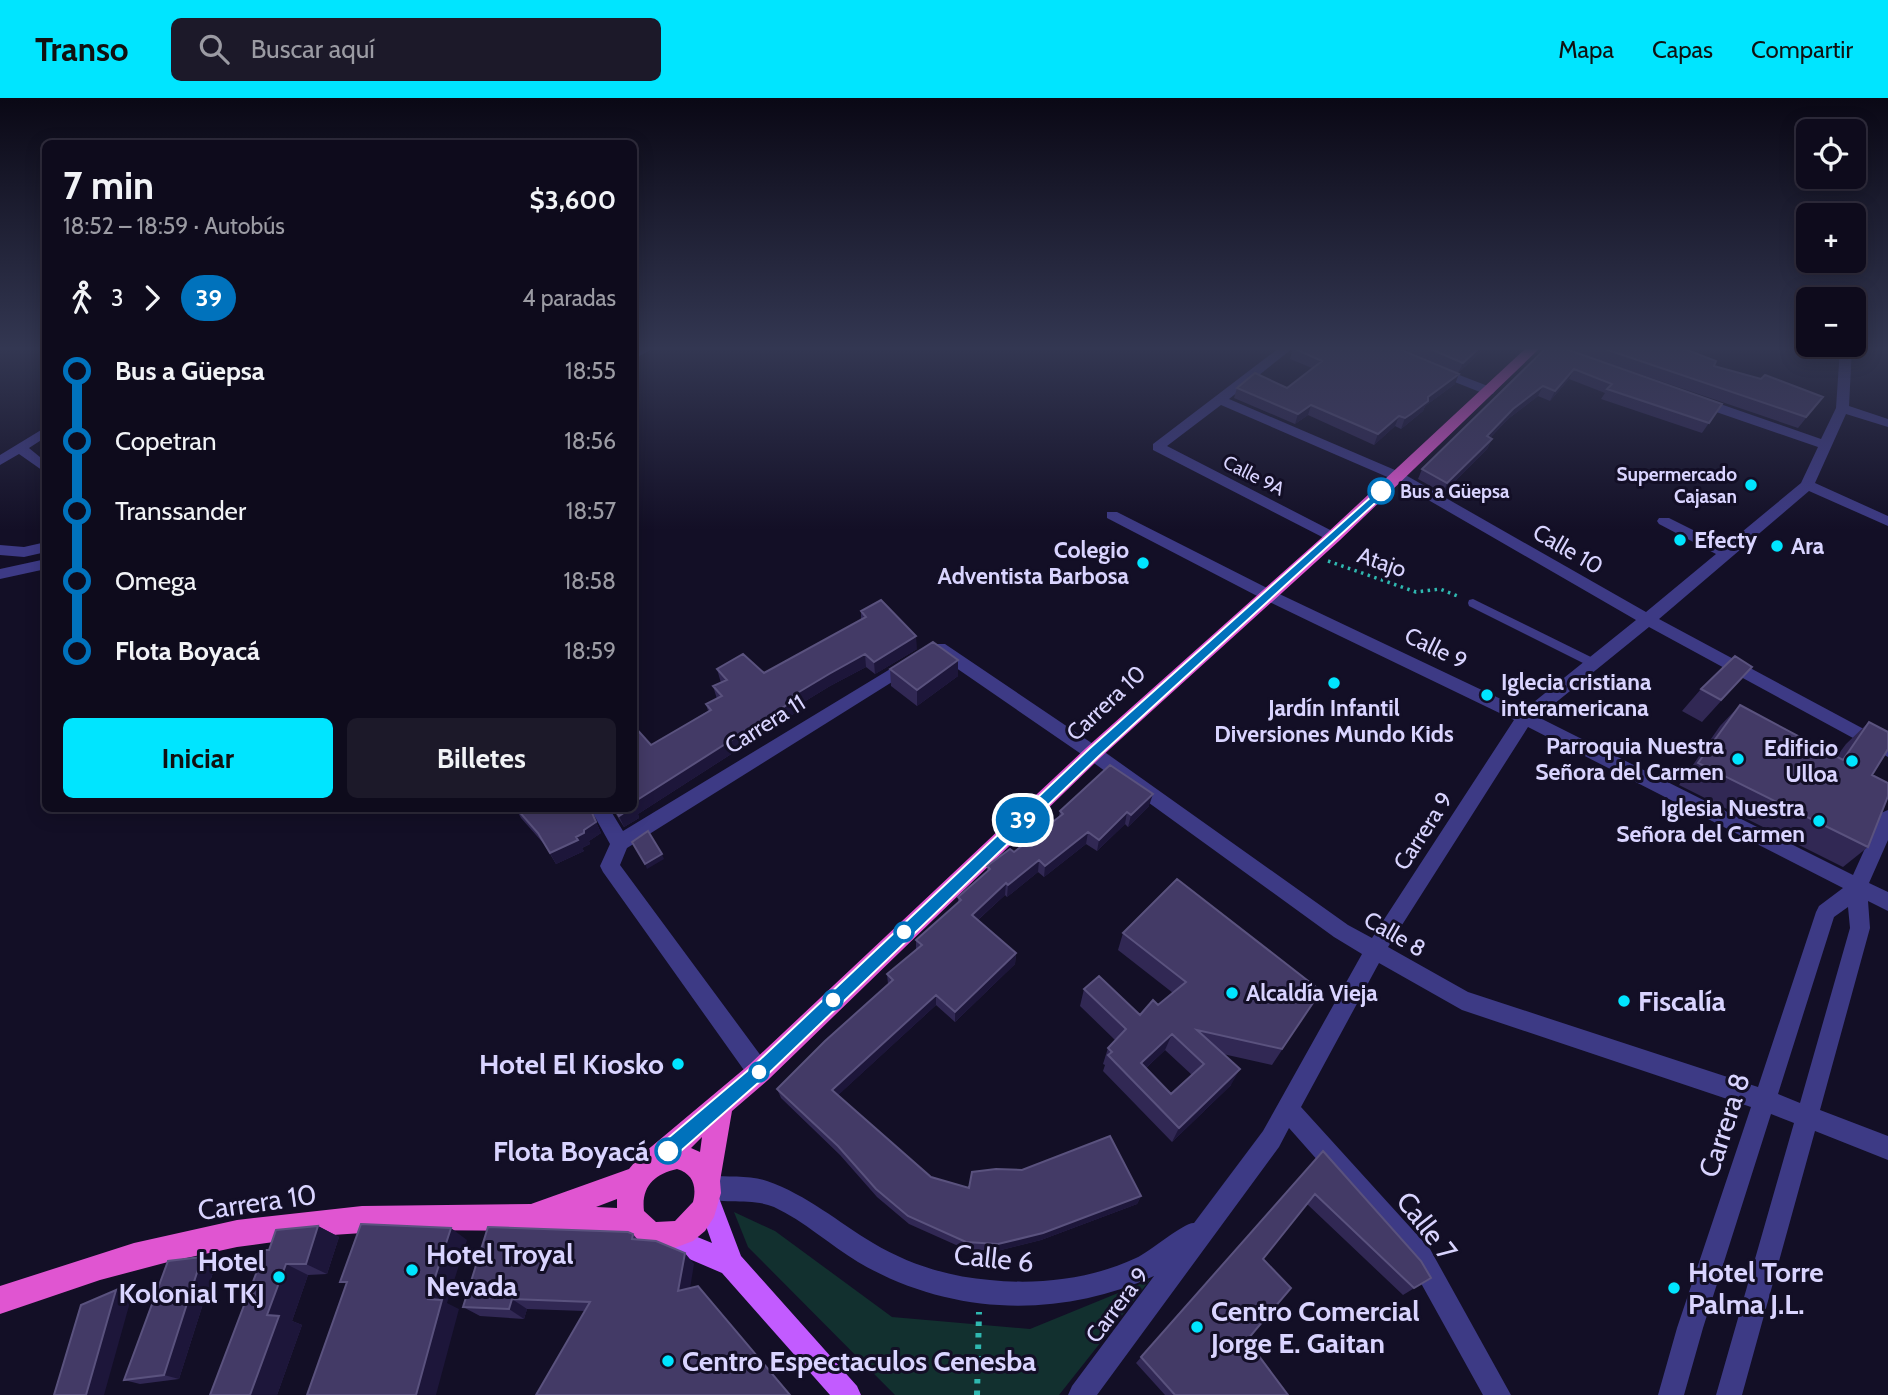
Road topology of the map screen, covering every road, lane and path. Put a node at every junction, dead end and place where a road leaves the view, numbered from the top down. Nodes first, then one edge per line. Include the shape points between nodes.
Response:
1 (1842, 408) edge
2 (1209, 409) edge
3 (1240, 409) edge
4 (1470, 409) edge
5 (1719, 409) edge
6 (1844, 409) edge
7 (1888, 423) edge
8 (42, 434) edge
9 (1823, 444) junction
10 (20, 448) junction
11 (0, 461) edge
12 (42, 466) edge
13 (1397, 476) junction
14 (1807, 485) junction
15 (1112, 515) dead end
16 (1664, 521) dead end
17 (1888, 521) edge
18 (1333, 537) junction
19 (42, 548) edge
20 (0, 550) edge
21 (1728, 554) junction
22 (1320, 558) dead end
23 (42, 565) edge
24 (0, 574) edge
25 (1266, 594) junction
26 (1473, 603) joint
27 (1648, 620) junction
28 (936, 646) joint
29 (1595, 664) junction
30 (1525, 718) junction
31 (1888, 750) edge
32 (1093, 753) junction
33 (601, 812) edge
34 (1888, 818) edge
35 (620, 843) junction
36 (1857, 888) junction
37 (1888, 902) edge
38 (1374, 952) junction
39 (759, 1072) junction
40 (1764, 1100) junction
41 (722, 1106) junction
42 (1288, 1110) junction
43 (1807, 1117) junction
44 (1888, 1148) edge
45 (1251, 1167) junction
46 (646, 1170) junction
47 (708, 1188) junction
48 (532, 1217) junction
49 (634, 1222) junction
50 (274, 1228) junction
51 (668, 1237) junction
52 (266, 1254) edge
53 (731, 1264) junction
54 (979, 1292) junction
55 (0, 1300) edge
56 (848, 1395) edge
57 (977, 1395) edge
58 (1081, 1395) edge
59 (1498, 1395) edge
60 (1671, 1395) edge
61 (1729, 1395) edge

1 - 9 street, Carrera 9
2 - 18 street, Calle 9A via 1158,447
3 - 13 street, Calle 10
4 - 13 highway, Carrera 10
5 - 9 street
6 - 7 street
8 - 10 street
9 - 14 street, Carrera 9
10 - 11 street
10 - 12 street
13 - 18 highway, Carrera 10
13 - 27 street, Calle 10
14 - 17 street
14 - 21 street, Carrera 9
15 - 25 street, Calle 9
16 - 21 street
18 - 25 highway, Carrera 10
19 - 20 street
21 - 27 street, Carrera 9
22 - 26 path, Atajo via 1416,592 1440,589
23 - 24 street
25 - 30 street, Calle 9
25 - 32 highway, Carrera 10
26 - 29 lane
27 - 29 street, Carrera 9
27 - 31 street, Calle 10
28 - 32 street, Calle 8
28 - 35 street, Carrera 11
29 - 30 street, Carrera 9
30 - 36 street, Calle 9
30 - 38 street, Carrera 9
32 - 38 street, Calle 8
32 - 39 highway, Carrera 10
33 - 35 street
34 - 36 street, Carrera 8
35 - 39 street via 610,866
36 - 37 street, Calle 9
36 - 40 street, Carrera 8 via 1826,912
36 - 43 street, Carrera 8 via 1860,928
38 - 40 street, Calle 8 via 1462,1000
38 - 42 street, Carrera 9
39 - 41 highway, Carrera 10
40 - 43 street, Calle 8
40 - 60 street, Carrera 8
41 - 46 highway, Carrera 10
41 - 47 highway
42 - 45 street, Carrera 9
42 - 59 street, Calle 7 via 1421,1258
43 - 44 street, Calle 8
43 - 61 street, Carrera 8
45 - 54 street, Calle 6 via 1179,1248 1145,1267 1115,1280 1059,1292
45 - 58 street, Carrera 9
46 - 47 highway via 677,1156 696,1163
46 - 48 highway, Carrera 10
46 - 49 highway via 631,1194
47 - 51 highway via 700,1216 686,1230
47 - 53 main road
47 - 54 street, Calle 6 via 766,1192 880,1261 945,1286
48 - 49 highway, Carrera 10
48 - 50 highway, Carrera 10 via 362,1220
49 - 51 highway via 648,1235
50 - 52 street
50 - 55 highway, Carrera 10 via 119,1261
51 - 53 main road
53 - 56 main road
54 - 57 path

